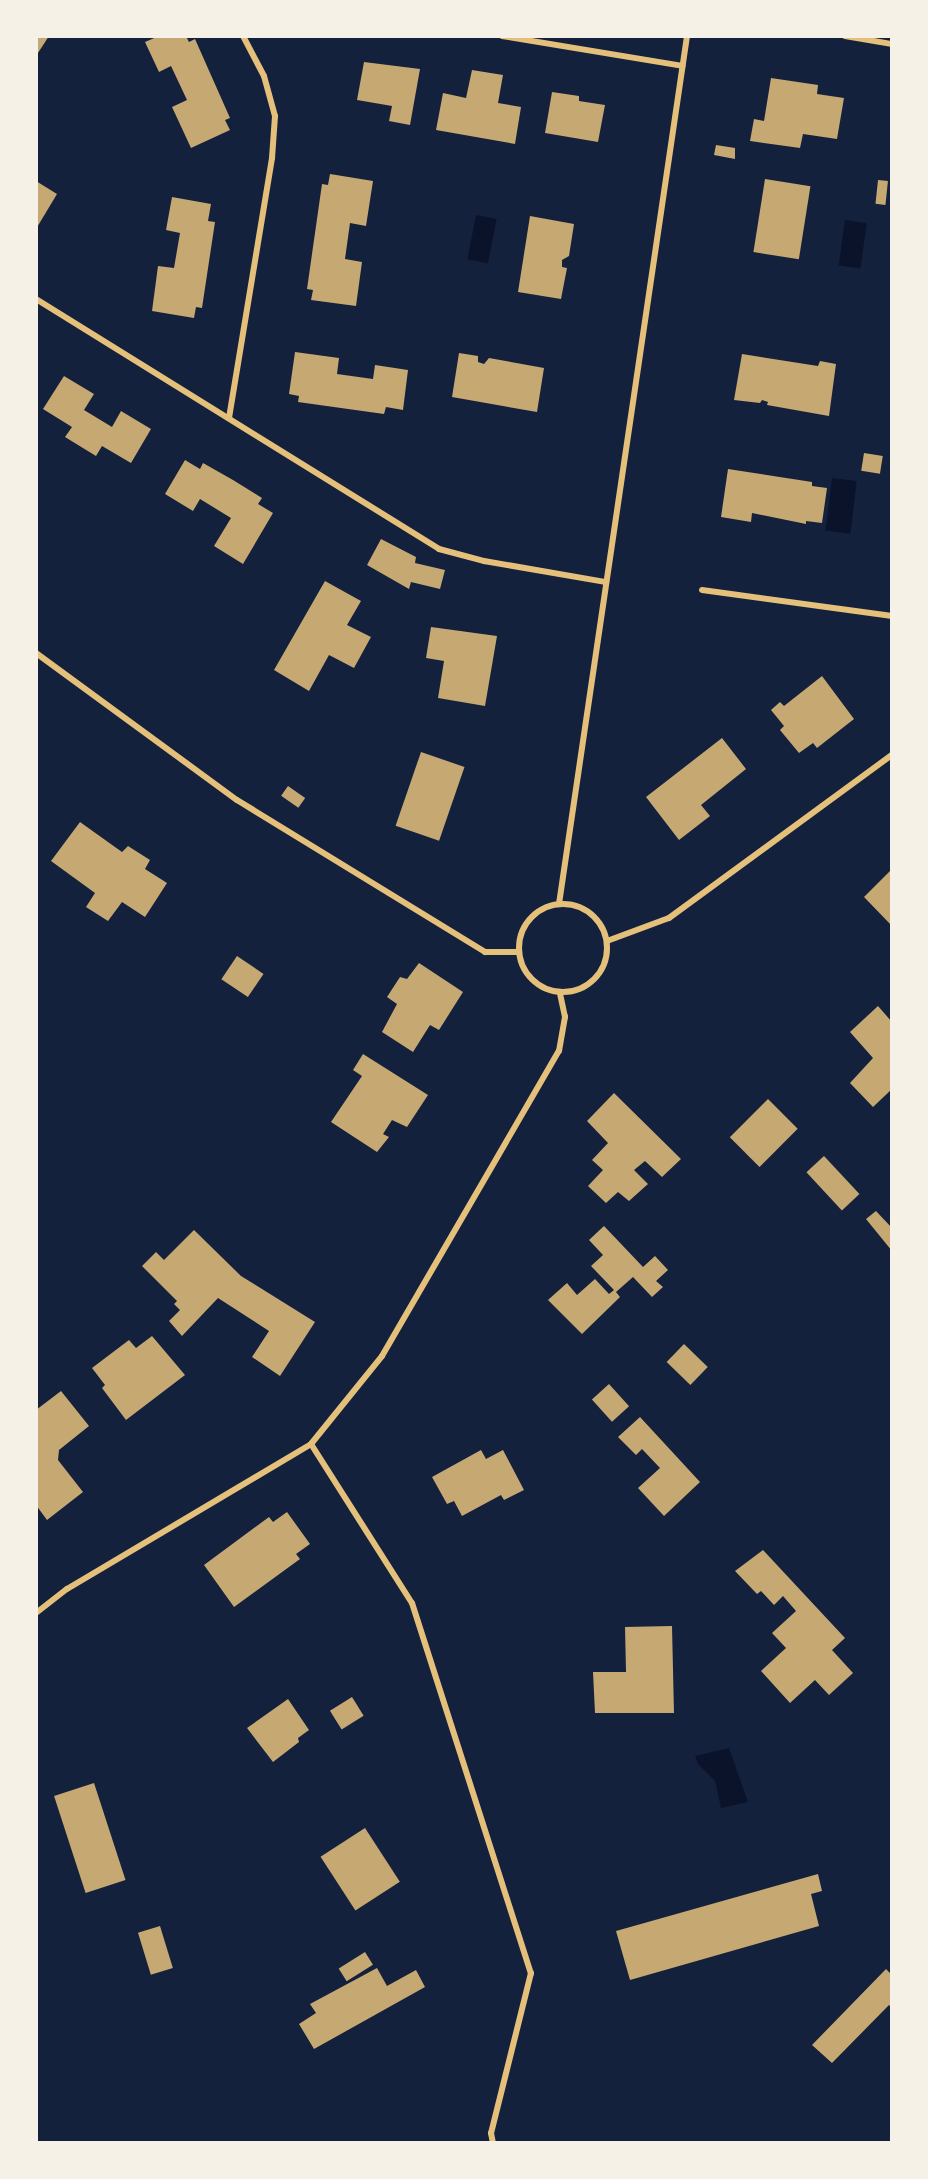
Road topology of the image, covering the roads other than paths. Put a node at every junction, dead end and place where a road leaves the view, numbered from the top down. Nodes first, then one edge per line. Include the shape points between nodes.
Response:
1 (243, 36) edge
2 (502, 36) edge
3 (687, 36) edge
4 (845, 36) edge
5 (892, 44) edge
6 (683, 66) junction
7 (36, 299) edge
8 (229, 418) junction
9 (606, 582) junction
10 (702, 590) dead end
11 (892, 616) edge
12 (36, 653) edge
13 (892, 755) edge
14 (559, 904) junction
15 (607, 941) junction
16 (519, 952) junction
17 (560, 993) junction
18 (311, 1444) junction
19 (36, 1613) edge
20 (493, 2143) edge

1 - 8 street via 264,76 275,116 272,158
2 - 6 street
3 - 6 street
4 - 5 street
6 - 9 street
7 - 8 street
8 - 9 street via 440,549 484,561
9 - 14 street
10 - 11 street
12 - 16 street via 237,800 485,952
13 - 15 street via 669,918
14 - 15 street via 585,909 595,918
14 - 16 street via 533,915 520,938
15 - 17 street via 607,955 595,978 585,987
16 - 17 street via 532,980
17 - 18 street via 565,1017 559,1051 382,1356
18 - 19 street via 67,1590
18 - 20 street via 412,1603 531,1973 492,2133

